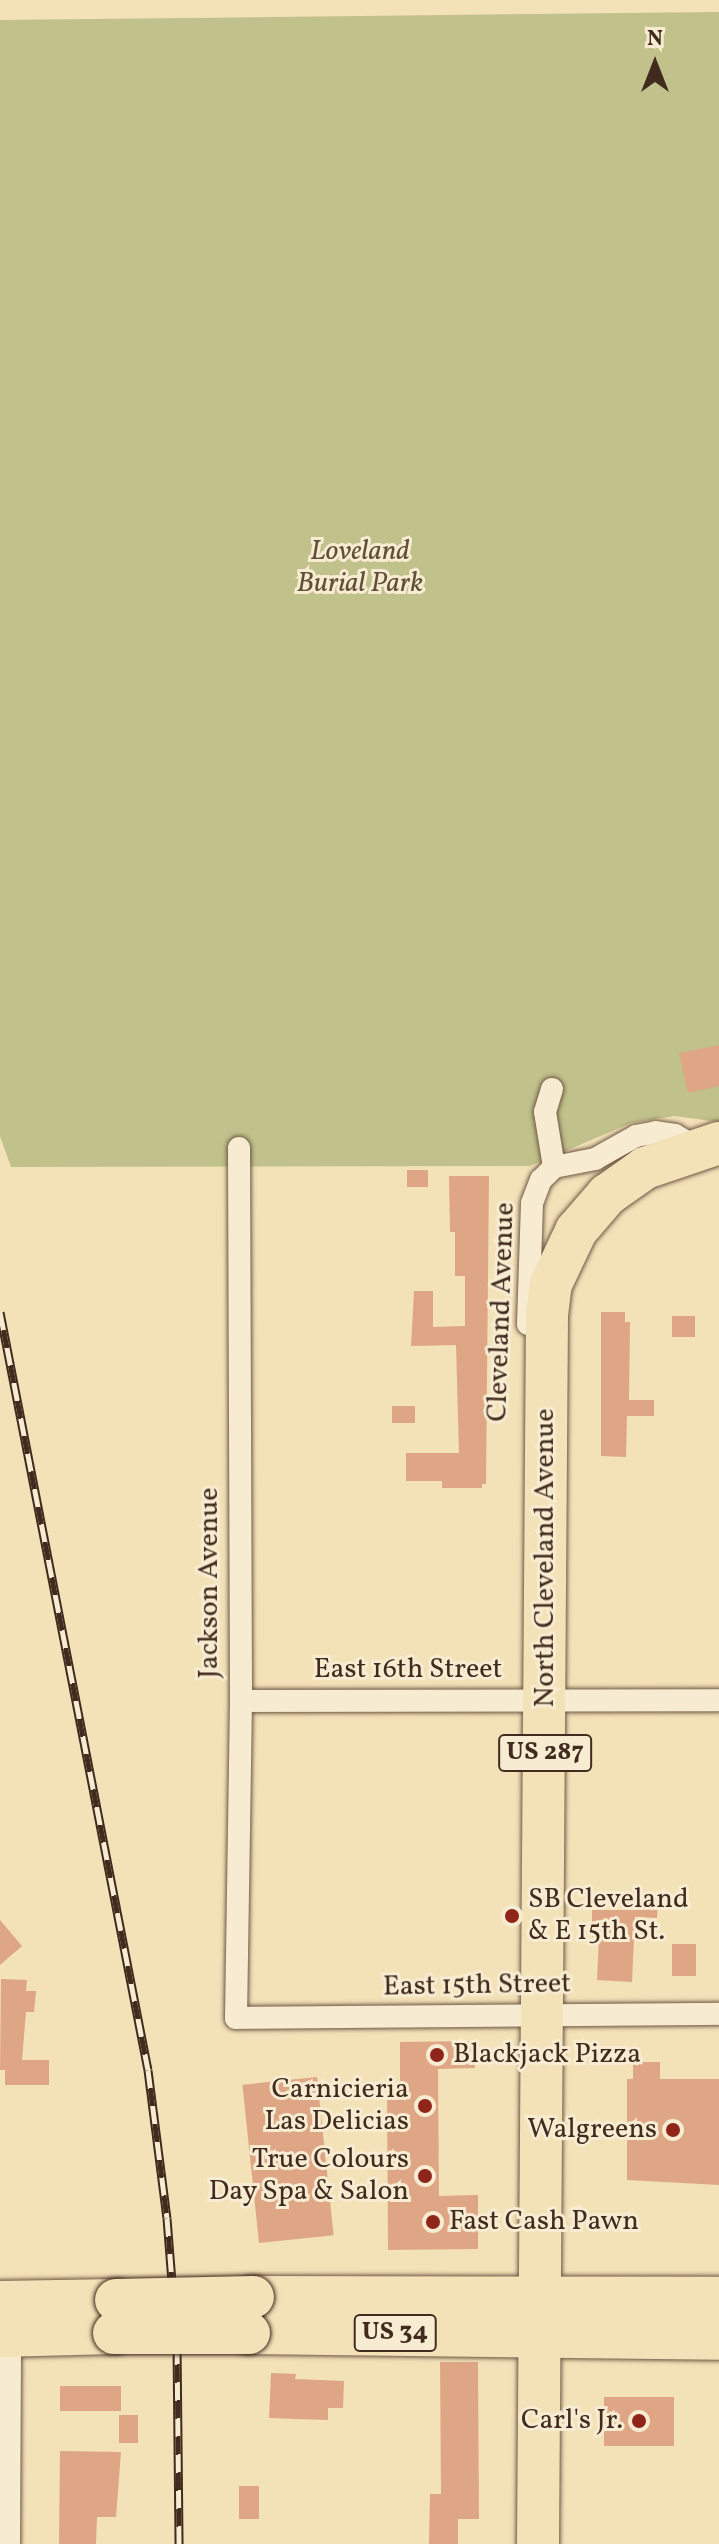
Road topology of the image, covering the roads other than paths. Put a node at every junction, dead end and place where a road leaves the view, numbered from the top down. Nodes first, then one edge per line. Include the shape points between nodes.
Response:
1 (552, 1089) dead end
2 (709, 1146) edge
3 (239, 1148) dead end
4 (554, 1167) junction
5 (547, 1490) junction
6 (545, 1699) junction
7 (719, 1700) edge
8 (241, 1701) junction
9 (719, 2014) edge
10 (542, 2015) junction
11 (236, 2018) joint
12 (719, 2298) edge
13 (541, 2316) junction
14 (5, 2319) edge
15 (719, 2339) edge
16 (9, 2544) edge
17 (538, 2544) edge

1 - 4 street via 545,1112
2 - 4 street via 656,1132 636,1136 595,1159
2 - 5 highway, North Cleveland Avenue / US 287 via 645,1168 607,1195 576,1231 558,1264 547,1315
3 - 8 street, Jackson Avenue
4 - 5 street, Cleveland Avenue via 541,1180 532,1203 527,1356 528,1467
5 - 6 highway, North Cleveland Avenue / US 287
6 - 7 street, East 16th Street
6 - 8 street, East 16th Street
6 - 10 highway, North Cleveland Avenue / US 287
8 - 11 street, Jackson Avenue
9 - 10 street, East 15th Street
10 - 11 street, East 15th Street
10 - 13 highway, North Cleveland Avenue / US 287
12 - 13 highway, US 34
13 - 14 highway, US 34, bridge
13 - 15 highway, US 34
13 - 17 highway, North Cleveland Avenue / US 287
14 - 16 street

